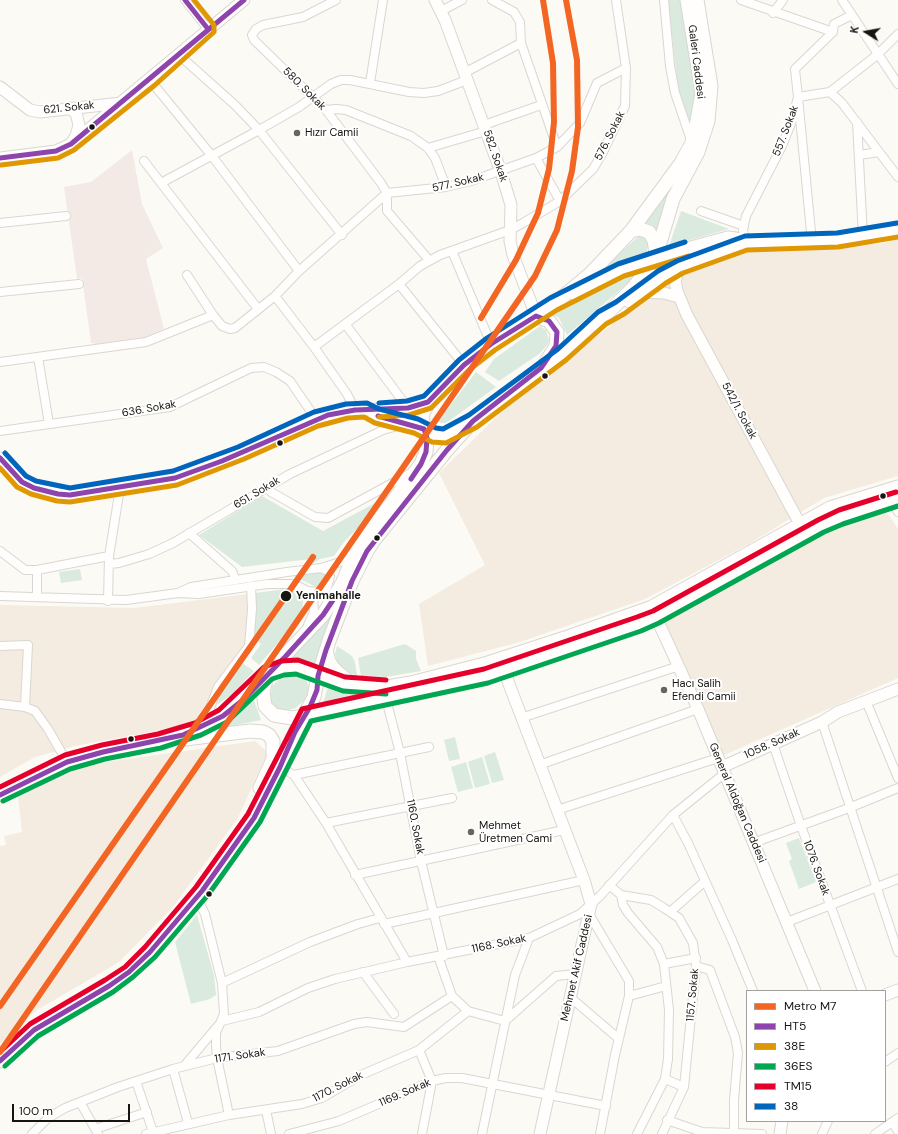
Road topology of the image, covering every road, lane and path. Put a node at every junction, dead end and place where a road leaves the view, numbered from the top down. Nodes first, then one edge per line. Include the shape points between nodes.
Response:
1 (185, 0) edge
2 (244, 0) edge
3 (336, 0) edge
4 (383, 0) edge
5 (434, 0) edge
6 (462, 0) edge
7 (492, 0) edge
8 (616, 0) edge
9 (664, 0) edge
10 (687, 0) edge
11 (697, 0) edge
12 (741, 0) edge
13 (783, 0) edge
14 (842, 0) edge
15 (441, 11) junction
16 (773, 13) junction
17 (852, 16) junction
18 (208, 29) junction
19 (833, 32) junction
20 (898, 34) edge
21 (521, 43) junction
22 (179, 55) junction
23 (877, 55) junction
24 (626, 68) junction
25 (465, 77) junction
26 (150, 80) junction
27 (370, 84) junction
28 (898, 84) edge
29 (0, 87) edge
30 (830, 92) junction
31 (798, 96) junction
32 (314, 97) junction
33 (121, 103) junction
34 (541, 105) junction
35 (69, 108) junction
36 (326, 110) junction
37 (857, 122) junction
38 (485, 128) junction
39 (259, 130) junction
40 (71, 144) junction
41 (692, 144) junction
42 (557, 147) junction
43 (428, 148) junction
44 (879, 152) junction
45 (859, 155) junction
46 (212, 156) junction
47 (0, 158) edge
48 (536, 158) junction
49 (144, 161) dead end
50 (501, 172) junction
51 (898, 175) edge
52 (161, 183) junction
53 (446, 187) junction
54 (387, 193) junction
55 (560, 201) junction
56 (701, 212) dead end
57 (66, 216) dead end
58 (0, 224) edge
59 (744, 226) junction
60 (510, 230) junction
61 (898, 230) edge
62 (631, 231) junction
63 (342, 235) junction
64 (863, 237) junction
65 (812, 242) junction
66 (746, 243) junction
67 (452, 251) junction
68 (660, 256) junction
69 (429, 260) junction
70 (680, 267) junction
71 (300, 271) junction
72 (187, 275) dead end
73 (79, 284) dead end
74 (400, 284) junction
75 (0, 292) edge
76 (641, 292) junction
77 (275, 296) junction
78 (679, 296) junction
79 (554, 304) junction
80 (258, 309) junction
81 (213, 315) junction
82 (536, 316) junction
83 (602, 318) junction
84 (346, 325) junction
85 (491, 344) junction
86 (314, 347) junction
87 (38, 357) junction
88 (0, 362) edge
89 (464, 365) junction
90 (541, 368) junction
91 (428, 402) junction
92 (408, 408) junction
93 (360, 410) junction
94 (316, 419) junction
95 (473, 421) junction
96 (49, 424) junction
97 (406, 424) junction
98 (424, 429) junction
99 (0, 431) edge
100 (0, 458) edge
101 (419, 469) junction
102 (267, 487) junction
103 (898, 487) edge
104 (120, 488) junction
105 (896, 504) edge
106 (803, 529) junction
107 (189, 534) junction
108 (356, 550) junction
109 (0, 551) edge
110 (109, 560) junction
111 (321, 568) junction
112 (37, 570) junction
113 (236, 580) junction
114 (250, 586) junction
115 (308, 591) junction
116 (178, 592) junction
117 (0, 596) edge
118 (37, 597) junction
119 (108, 601) junction
120 (654, 612) junction
121 (304, 635) junction
122 (0, 646) edge
123 (326, 650) junction
124 (513, 655) junction
125 (679, 666) junction
126 (504, 671) junction
127 (268, 673) junction
128 (318, 676) junction
129 (357, 686) junction
130 (898, 689) edge
131 (898, 697) edge
132 (386, 699) junction
133 (0, 704) edge
134 (868, 705) junction
135 (25, 707) junction
136 (698, 709) junction
137 (306, 715) junction
138 (521, 718) junction
139 (822, 722) junction
140 (209, 724) junction
141 (160, 741) junction
142 (773, 744) junction
143 (429, 747) dead end
144 (400, 753) junction
145 (67, 762) junction
146 (539, 765) junction
147 (722, 766) junction
148 (280, 768) junction
149 (294, 775) junction
150 (898, 778) edge
151 (898, 788) edge
152 (0, 795) edge
153 (452, 798) dead end
154 (411, 806) junction
155 (849, 808) junction
156 (557, 810) junction
157 (673, 815) junction
158 (326, 823) junction
159 (801, 826) junction
160 (564, 830) junction
161 (240, 838) junction
162 (753, 843) junction
163 (421, 861) junction
164 (355, 875) junction
165 (898, 879) edge
166 (584, 880) junction
167 (704, 882) junction
168 (609, 884) junction
169 (878, 888) junction
170 (621, 895) junction
171 (194, 900) junction
172 (830, 906) junction
173 (590, 909) junction
174 (434, 912) junction
175 (670, 912) junction
176 (382, 921) junction
177 (787, 922) junction
178 (529, 938) junction
179 (898, 952) edge
180 (441, 956) junction
181 (407, 962) junction
182 (696, 962) junction
183 (664, 964) junction
184 (363, 972) junction
185 (574, 974) junction
186 (222, 983) junction
187 (666, 986) junction
188 (753, 990) edge
189 (815, 990) edge
190 (862, 990) edge
191 (898, 990) edge
192 (886, 995) edge
193 (452, 996) junction
194 (629, 996) junction
195 (570, 997) junction
196 (468, 1011) junction
197 (394, 1014) dead end
198 (222, 1021) junction
199 (505, 1021) junction
200 (34, 1030) junction
201 (619, 1039) junction
202 (0, 1050) edge
203 (419, 1050) junction
204 (898, 1053) edge
205 (217, 1058) junction
206 (0, 1061) edge
207 (886, 1061) edge
208 (184, 1066) junction
209 (173, 1069) junction
210 (665, 1078) junction
211 (136, 1081) junction
212 (432, 1081) junction
213 (492, 1085) junction
214 (684, 1087) junction
215 (548, 1096) junction
216 (80, 1102) junction
217 (606, 1106) junction
218 (266, 1110) junction
219 (147, 1112) junction
220 (229, 1115) junction
221 (668, 1120) junction
222 (895, 1120) edge
223 (782, 1122) edge
224 (828, 1122) edge
225 (188, 1123) junction
226 (96, 1131) edge
227 (734, 1132) junction
228 (898, 1132) edge
229 (150, 1133) edge
230 (702, 1133) edge
231 (32, 1134) edge
232 (271, 1134) edge
233 (289, 1134) edge
234 (422, 1134) edge
235 (482, 1134) edge
236 (540, 1134) edge
237 (600, 1134) edge
238 (637, 1134) edge
239 (662, 1134) edge
240 (762, 1134) edge
241 (780, 1134) edge
242 (822, 1134) edge
243 (875, 1134) edge

1 - 18 street
2 - 18 main road
3 - 32 street, 580. Sokak via 302,17 263,25 252,35 254,40
4 - 27 street
5 - 15 main road, 582. Sokak
6 - 15 street
7 - 21 street via 514,12 520,22
8 - 24 street, 576. Sokak
9 - 41 street via 675,93
10 - 41 main road, Galeri Caddesi via 702,93 699,120
11 - 68 main road, Galeri Caddesi via 711,86 708,121 698,152 673,199
12 - 16 street
13 - 16 street
14 - 17 street
15 - 25 main road, 582. Sokak
16 - 19 street
17 - 19 street, 557. Sokak via 834,24
17 - 23 street
18 - 22 main road
19 - 31 street, 557. Sokak via 795,69
20 - 23 street
21 - 25 street
21 - 34 street
22 - 26 main road
22 - 39 street
23 - 28 street
23 - 30 street
24 - 42 street, 577. Sokak via 597,83 580,123
24 - 55 street, 576. Sokak via 625,106 617,125 593,168
25 - 27 street via 438,91 424,93
25 - 38 main road, 582. Sokak
26 - 33 main road
26 - 46 street
27 - 32 street via 341,80 330,84
29 - 35 main road, 621. Sokak via 30,110 40,112
30 - 31 street
30 - 37 street
31 - 59 street, 557. Sokak via 782,146 746,216
31 - 65 street
32 - 36 street, 580. Sokak
32 - 39 street
33 - 35 main road, 621. Sokak
33 - 40 main road
34 - 38 street
34 - 42 street
35 - 40 main road via 76,113 79,124
36 - 43 street via 346,110 367,117 411,136
36 - 54 street, 580. Sokak
37 - 44 street
37 - 45 street
38 - 43 street
38 - 50 main road, 582. Sokak
39 - 46 street
39 - 63 street
40 - 47 main road via 56,151
41 - 62 main road, Galeri Caddesi via 678,168
42 - 48 street, 577. Sokak
43 - 53 street via 435,158
44 - 45 street
44 - 51 street
45 - 64 street
46 - 52 street
46 - 71 street
48 - 50 street, 577. Sokak
48 - 55 street
49 - 52 street
50 - 53 street, 577. Sokak
50 - 60 main road, 582. Sokak via 511,205
52 - 80 street
53 - 54 street, 577. Sokak
54 - 63 street
54 - 69 street, 580. Sokak via 388,211
55 - 60 street, 576. Sokak
56 - 59 street
57 - 58 street
59 - 66 street, 557. Sokak
60 - 67 street, 576. Sokak
60 - 82 main road, 582. Sokak via 513,255
61 - 64 main road
62 - 68 main road via 640,229 649,232
62 - 79 main road, Galeri Caddesi via 590,274
63 - 71 street
64 - 65 main road
65 - 66 main road
66 - 68 main road via 728,238
66 - 70 main road
67 - 69 street, 576. Sokak
67 - 85 street
68 - 79 main road, bridge via 606,277
68 - 83 main road, Galeri Caddesi via 637,284
69 - 74 street, 576. Sokak
70 - 76 main road
70 - 78 main road, 542/1. Sokak via 675,281
71 - 77 street
72 - 81 street
73 - 75 street
74 - 84 street, 576. Sokak
74 - 89 street
76 - 78 main road
76 - 83 main road
77 - 80 street
77 - 86 street
78 - 106 main road, 542/1. Sokak
79 - 82 main road, Galeri Caddesi
80 - 81 street via 235,328 230,329 222,326
81 - 87 street via 146,342
82 - 85 main road, Galeri Caddesi
82 - 90 main road via 549,321 558,338 552,353
83 - 90 main road, Galeri Caddesi via 562,354
84 - 86 street, 576. Sokak
84 - 92 street
85 - 89 main road, Galeri Caddesi
86 - 93 street
87 - 88 street
87 - 96 street
89 - 91 main road, Galeri Caddesi
90 - 95 main road, Galeri Caddesi
91 - 92 main road
91 - 98 main road, Galeri Caddesi via 422,417
92 - 93 main road
93 - 94 main road
93 - 97 main road
94 - 96 street, 636. Sokak via 290,381 276,372 264,368 251,368 170,407
94 - 104 main road via 187,474
95 - 98 main road via 444,436 434,435
95 - 123 main road, Galeri Caddesi via 366,551
96 - 99 street, 636. Sokak
97 - 98 main road
97 - 102 street, 651. Sokak via 383,430
98 - 101 main road, Galeri Caddesi via 427,438 426,452
100 - 104 main road via 22,482 48,492 70,494
101 - 102 street via 328,518 315,517 271,492
101 - 108 main road, Galeri Caddesi
102 - 107 street, 651. Sokak
103 - 106 main road via 830,508
104 - 110 street
105 - 106 main road
106 - 120 main road
107 - 110 street, 651. Sokak via 149,554 119,563
107 - 113 street via 232,571
108 - 111 street via 340,562
108 - 121 main road, Galeri Caddesi via 331,603
109 - 112 street, 651. Sokak via 25,570
110 - 112 street, 651. Sokak
110 - 119 street
111 - 113 street
111 - 115 street via 329,572 327,588 318,592
112 - 118 street
113 - 116 street via 191,587
114 - 115 street via 288,583
114 - 116 street via 199,594
114 - 140 street via 252,608 249,646 218,687 210,708
115 - 121 street via 313,598 314,612
116 - 119 street
117 - 118 street
118 - 119 street
120 - 124 main road
120 - 125 main road, General Aldoğan Caddesi
120 - 126 main road
121 - 127 main road, Galeri Caddesi
122 - 135 street via 28,645
123 - 128 main road, Galeri Caddesi
123 - 129 main road via 329,662 335,670
124 - 126 main road
124 - 129 main road via 411,683 387,687
125 - 136 main road, General Aldoğan Caddesi
125 - 138 street
126 - 132 main road
126 - 138 main road, Mehmet Akif Caddesi
127 - 128 main road via 290,666
127 - 137 main road via 263,691 268,710 274,715 292,718
127 - 140 main road, Galeri Caddesi via 240,702
128 - 129 main road
128 - 137 main road via 314,697
130 - 134 main road, 1058. Sokak
131 - 134 main road, 1058. Sokak
132 - 137 main road
132 - 144 street, 1160. Sokak
133 - 135 street
134 - 139 main road, 1058. Sokak via 838,712
134 - 150 street
135 - 145 street via 40,717
136 - 146 street
136 - 147 main road, General Aldoğan Caddesi
137 - 148 main road via 295,732
138 - 146 main road, Mehmet Akif Caddesi
139 - 142 main road, 1058. Sokak
139 - 155 street
140 - 141 main road, Galeri Caddesi
141 - 145 main road
141 - 161 main road via 250,731 263,732 274,741 273,759 248,812
142 - 147 main road, 1058. Sokak
142 - 159 street, 1076. Sokak
143 - 144 street
144 - 149 street
144 - 154 street, 1160. Sokak
145 - 152 main road
146 - 156 main road, Mehmet Akif Caddesi
147 - 156 street
147 - 157 street, 1168. Sokak
147 - 162 main road, General Aldoğan Caddesi
148 - 149 street
148 - 161 main road via 254,818
149 - 158 street
151 - 155 street
153 - 154 street
154 - 158 street
154 - 163 street, 1160. Sokak
155 - 159 street
155 - 169 street
156 - 160 main road, Mehmet Akif Caddesi
157 - 167 street
157 - 168 street, 1168. Sokak
158 - 164 street
159 - 162 street
159 - 172 street, 1076. Sokak
160 - 163 street
160 - 166 main road, Mehmet Akif Caddesi
161 - 171 main road
162 - 177 main road, General Aldoğan Caddesi
163 - 164 street
163 - 174 street, 1160. Sokak
164 - 176 street
165 - 169 street
166 - 173 main road, Mehmet Akif Caddesi
166 - 174 street
167 - 175 street
167 - 188 street
168 - 170 street
168 - 173 street, 1168. Sokak
169 - 172 street
169 - 179 street
170 - 175 street, 1157. Sokak via 651,900
170 - 183 street via 623,905 657,947
171 - 186 street via 205,914
171 - 200 main road via 150,952 129,972
172 - 177 street
172 - 190 street, 1076. Sokak
173 - 178 street, 1168. Sokak
173 - 185 main road, Mehmet Akif Caddesi
173 - 194 street via 629,981
174 - 176 street
174 - 180 street, 1160. Sokak
175 - 182 street, 1157. Sokak via 679,918 693,942
176 - 181 street
176 - 186 street via 358,924 310,942
177 - 189 main road, General Aldoğan Caddesi
178 - 180 street, 1168. Sokak
178 - 199 street via 515,975
180 - 181 street, 1168. Sokak
180 - 193 street, 1160. Sokak
181 - 184 street, 1168. Sokak
182 - 183 street
182 - 214 street, 1157. Sokak
182 - 227 street via 710,970 735,1036 738,1060
183 - 187 street
184 - 197 street
184 - 198 street, 1168. Sokak via 308,988 259,1012
185 - 195 main road, Mehmet Akif Caddesi
185 - 199 street via 556,976
186 - 198 street
187 - 194 street
187 - 210 street via 670,1038
191 - 192 main road
193 - 196 street, 1160. Sokak
193 - 205 street, 1171. Sokak via 404,1027 367,1022 354,1024 278,1051
194 - 201 street
195 - 201 street
195 - 215 main road, Mehmet Akif Caddesi
196 - 199 street, 1160. Sokak
196 - 203 street, 1170. Sokak
198 - 205 street via 216,1033
198 - 208 street
199 - 213 street
200 - 202 main road
200 - 206 main road
201 - 217 street
203 - 212 street
203 - 218 street, 1170. Sokak via 361,1075 322,1098
204 - 207 street
205 - 208 street, 1171. Sokak
205 - 220 street
208 - 209 street, 1171. Sokak
209 - 211 street, 1171. Sokak
209 - 225 street
210 - 214 street
210 - 238 street
211 - 216 street, 1171. Sokak
211 - 219 street
212 - 213 street, 1169. Sokak via 462,1078
212 - 233 street, 1169. Sokak via 339,1121
212 - 234 street
213 - 215 street, 1169. Sokak
213 - 235 street
214 - 221 street, 1157. Sokak
215 - 217 street, 1169. Sokak
215 - 236 main road, Mehmet Akif Caddesi
216 - 226 street
216 - 231 street, 1171. Sokak via 48,1118
217 - 237 street
218 - 220 street, 1170. Sokak
218 - 232 street
219 - 226 street
219 - 229 street
220 - 225 street, 1170. Sokak
221 - 230 street
221 - 239 street, 1157. Sokak
222 - 228 street
222 - 243 street
223 - 241 main road
224 - 242 street
225 - 229 street, 1170. Sokak
227 - 230 street
227 - 240 street

